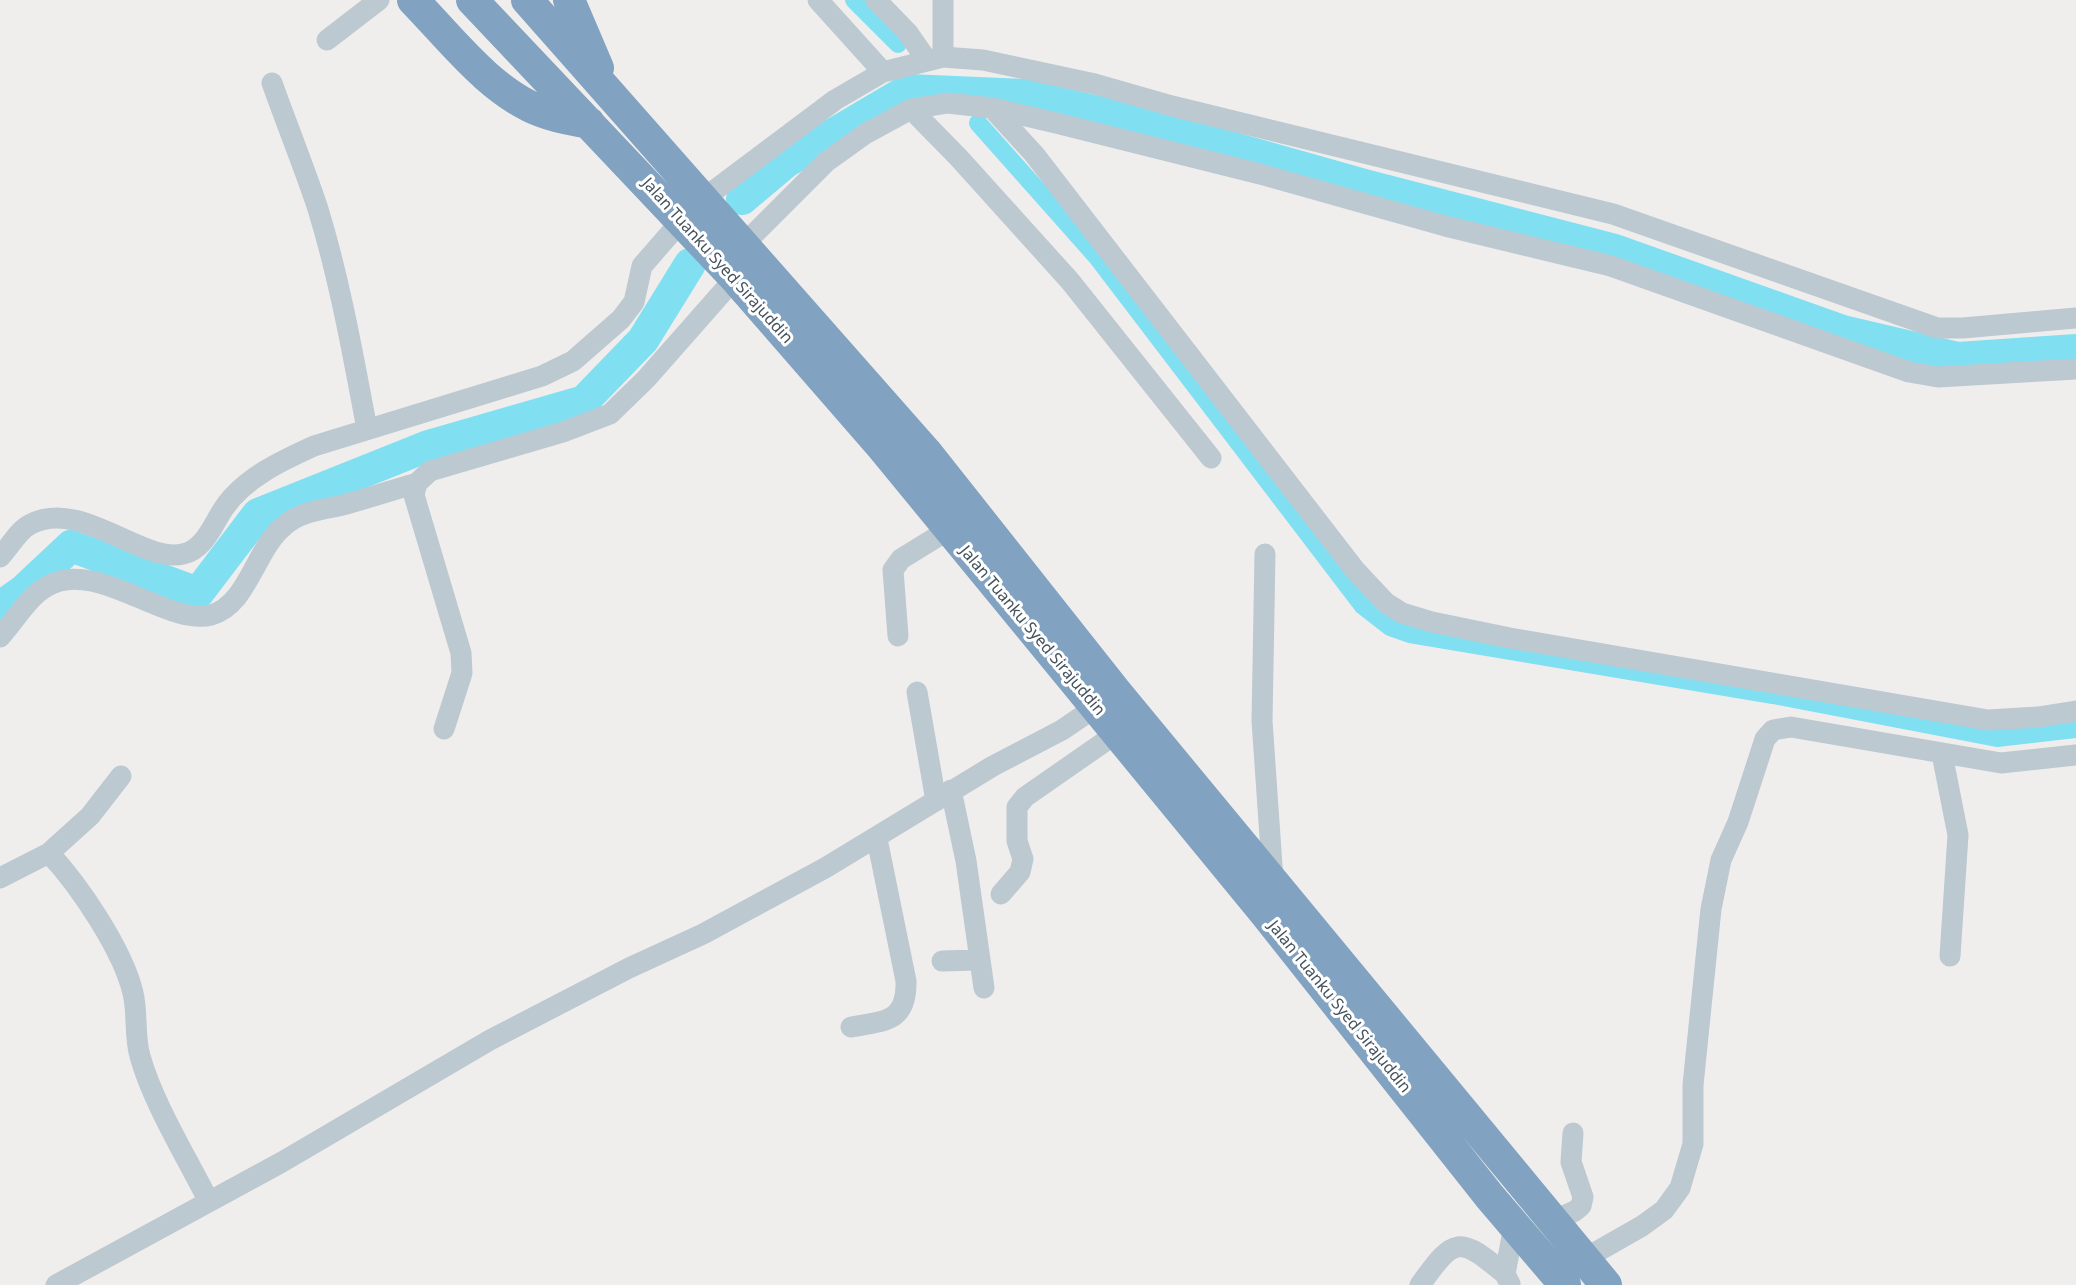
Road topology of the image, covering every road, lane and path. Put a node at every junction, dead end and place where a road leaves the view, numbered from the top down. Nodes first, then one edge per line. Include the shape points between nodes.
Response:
1 (379, 0) edge
2 (413, 0) edge
3 (472, 0) edge
4 (527, 0) edge
5 (569, 0) edge
6 (818, 0) edge
7 (876, 0) edge
8 (942, 0) edge
9 (327, 40) dead end
10 (516, 49) junction
11 (934, 58) junction
12 (477, 67) junction
13 (883, 72) junction
14 (272, 83) dead end
15 (613, 100) junction
16 (992, 108) junction
17 (911, 109) junction
18 (589, 123) junction
19 (693, 210) junction
20 (744, 244) junction
21 (735, 278) junction
22 (2076, 318) edge
23 (2076, 369) edge
24 (367, 429) junction
25 (1211, 458) dead end
26 (417, 483) junction
27 (948, 530) junction
28 (1265, 554) dead end
29 (0, 557) edge
30 (898, 636) dead end
31 (0, 637) edge
32 (917, 692) dead end
33 (1106, 699) junction
34 (2076, 711) edge
35 (444, 729) dead end
36 (1118, 734) junction
37 (1942, 754) junction
38 (2076, 755) edge
39 (120, 776) dead end
40 (944, 796) junction
41 (877, 838) junction
42 (49, 853) junction
43 (0, 878) edge
44 (1273, 880) junction
45 (1001, 894) dead end
46 (1950, 956) dead end
47 (978, 960) junction
48 (942, 961) dead end
49 (984, 988) dead end
50 (851, 1027) dead end
51 (1573, 1133) dead end
52 (208, 1200) junction
53 (1552, 1221) junction
54 (1514, 1226) junction
55 (1584, 1259) junction
56 (1508, 1280) edge
57 (56, 1285) edge
58 (1420, 1285) edge
59 (1565, 1285) edge
60 (1606, 1285) edge

1 - 9 street
2 - 12 highway
3 - 10 highway, Jalan Tuanku Syed Sirajuddin
4 - 15 highway, Jalan Tuanku Syed Sirajuddin
5 - 15 highway
6 - 13 street
7 - 11 street
8 - 11 street
10 - 12 highway via 523,68 516,77
10 - 18 highway, Jalan Tuanku Syed Sirajuddin
11 - 13 street
11 - 22 street via 983,60 1095,84 1613,214 1937,327
12 - 18 highway via 515,98 543,113
13 - 19 street via 835,100
14 - 24 street via 329,251
15 - 19 highway, Jalan Tuanku Syed Sirajuddin
16 - 17 street via 948,103
16 - 23 street via 1611,266 1909,372 1938,377
16 - 34 street via 1034,154 1354,570 1386,603 1402,613 1510,638 1988,720
17 - 20 street via 865,134 826,162
17 - 25 street via 1070,281
18 - 19 highway, Jalan Tuanku Syed Sirajuddin
19 - 20 highway, Jalan Tuanku Syed Sirajuddin
19 - 21 highway, Jalan Tuanku Syed Sirajuddin
19 - 24 street via 642,266 634,302 628,311 573,361 532,379
20 - 33 highway, Jalan Tuanku Syed Sirajuddin via 926,452
21 - 26 street via 610,414 430,471
21 - 27 highway, Jalan Tuanku Syed Sirajuddin via 883,448
24 - 29 street via 314,446 246,485 226,506 204,541 185,554 168,555 75,520 50,518 30,524
26 - 31 street via 307,512 286,524 270,538 242,591 211,615 189,615 98,583 58,580 44,588
26 - 35 street via 414,495 461,653 462,673
27 - 30 street via 901,559 893,570
27 - 33 highway, Jalan Tuanku Syed Sirajuddin
28 - 44 street via 1262,721
32 - 40 street
33 - 36 highway, Jalan Tuanku Syed Sirajuddin
33 - 40 street via 1062,730
33 - 44 highway, Jalan Tuanku Syed Sirajuddin
36 - 45 street via 1017,807 1017,841 1023,859 1020,872
36 - 54 highway, Jalan Tuanku Syed Sirajuddin
37 - 38 street via 2001,763
37 - 46 street via 1958,834
37 - 55 street via 1791,727 1773,730 1765,739 1738,822 1720,860 1711,909 1693,1084 1693,1144 1684,1177 1664,1210
39 - 42 street via 90,816
40 - 41 street
40 - 47 street via 966,861
41 - 50 street via 907,999 893,1017
41 - 52 street via 750,909 499,1036
42 - 43 street
42 - 52 street via 88,904 124,969 135,1002 140,1056
44 - 53 highway, Jalan Tuanku Syed Sirajuddin
47 - 48 street
47 - 49 street
51 - 53 street via 1571,1162 1583,1197 1581,1206
52 - 57 street
53 - 55 highway, Jalan Tuanku Syed Sirajuddin
54 - 56 street
54 - 59 highway, Jalan Tuanku Syed Sirajuddin
55 - 60 highway, Jalan Tuanku Syed Sirajuddin
56 - 58 street via 1478,1252 1460,1245 1448,1249

